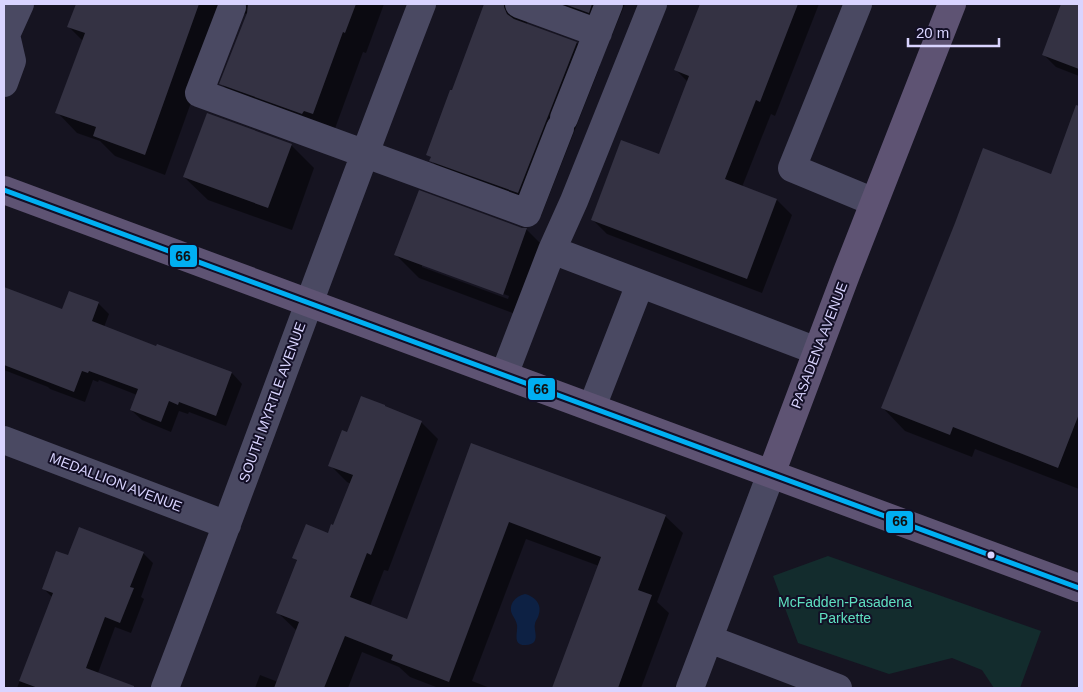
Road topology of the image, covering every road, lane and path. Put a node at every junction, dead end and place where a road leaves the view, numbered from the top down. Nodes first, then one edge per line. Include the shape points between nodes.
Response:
1 (20, 4) edge
2 (422, 4) edge
3 (519, 4) edge
4 (609, 4) edge
5 (653, 4) edge
6 (858, 4) edge
7 (952, 4) edge
8 (232, 7) dead end
9 (598, 32) junction
10 (5, 36) edge
11 (4, 83) edge
12 (364, 153) junction
13 (4, 190) edge
14 (874, 202) junction
15 (552, 250) junction
16 (640, 284) junction
17 (309, 303) junction
18 (817, 351) junction
19 (504, 375) junction
20 (592, 407) junction
21 (4, 440) edge
22 (771, 474) junction
23 (228, 525) junction
24 (1079, 588) edge
25 (708, 639) junction
26 (165, 688) edge
27 (690, 688) edge
28 (838, 688) edge

1 - 10 street
2 - 12 street, SOUTH MYRTLE AVENUE
3 - 9 street
4 - 9 street
5 - 15 street
6 - 14 street via 792,168
7 - 14 main road, PASADENA AVENUE
8 - 12 street via 199,93
9 - 12 street via 526,213
10 - 11 street via 12,61
12 - 17 street, SOUTH MYRTLE AVENUE
13 - 17 main road
14 - 18 main road, PASADENA AVENUE
15 - 16 street
15 - 19 street
16 - 18 street
16 - 20 street
17 - 19 main road
17 - 23 street, SOUTH MYRTLE AVENUE
18 - 22 main road, PASADENA AVENUE
19 - 20 main road
20 - 22 main road
21 - 23 street, MEDALLION AVENUE
22 - 24 main road
22 - 25 street, PASADENA AVENUE
23 - 26 street, SOUTH MYRTLE AVENUE
25 - 27 street, PASADENA AVENUE
25 - 28 street

